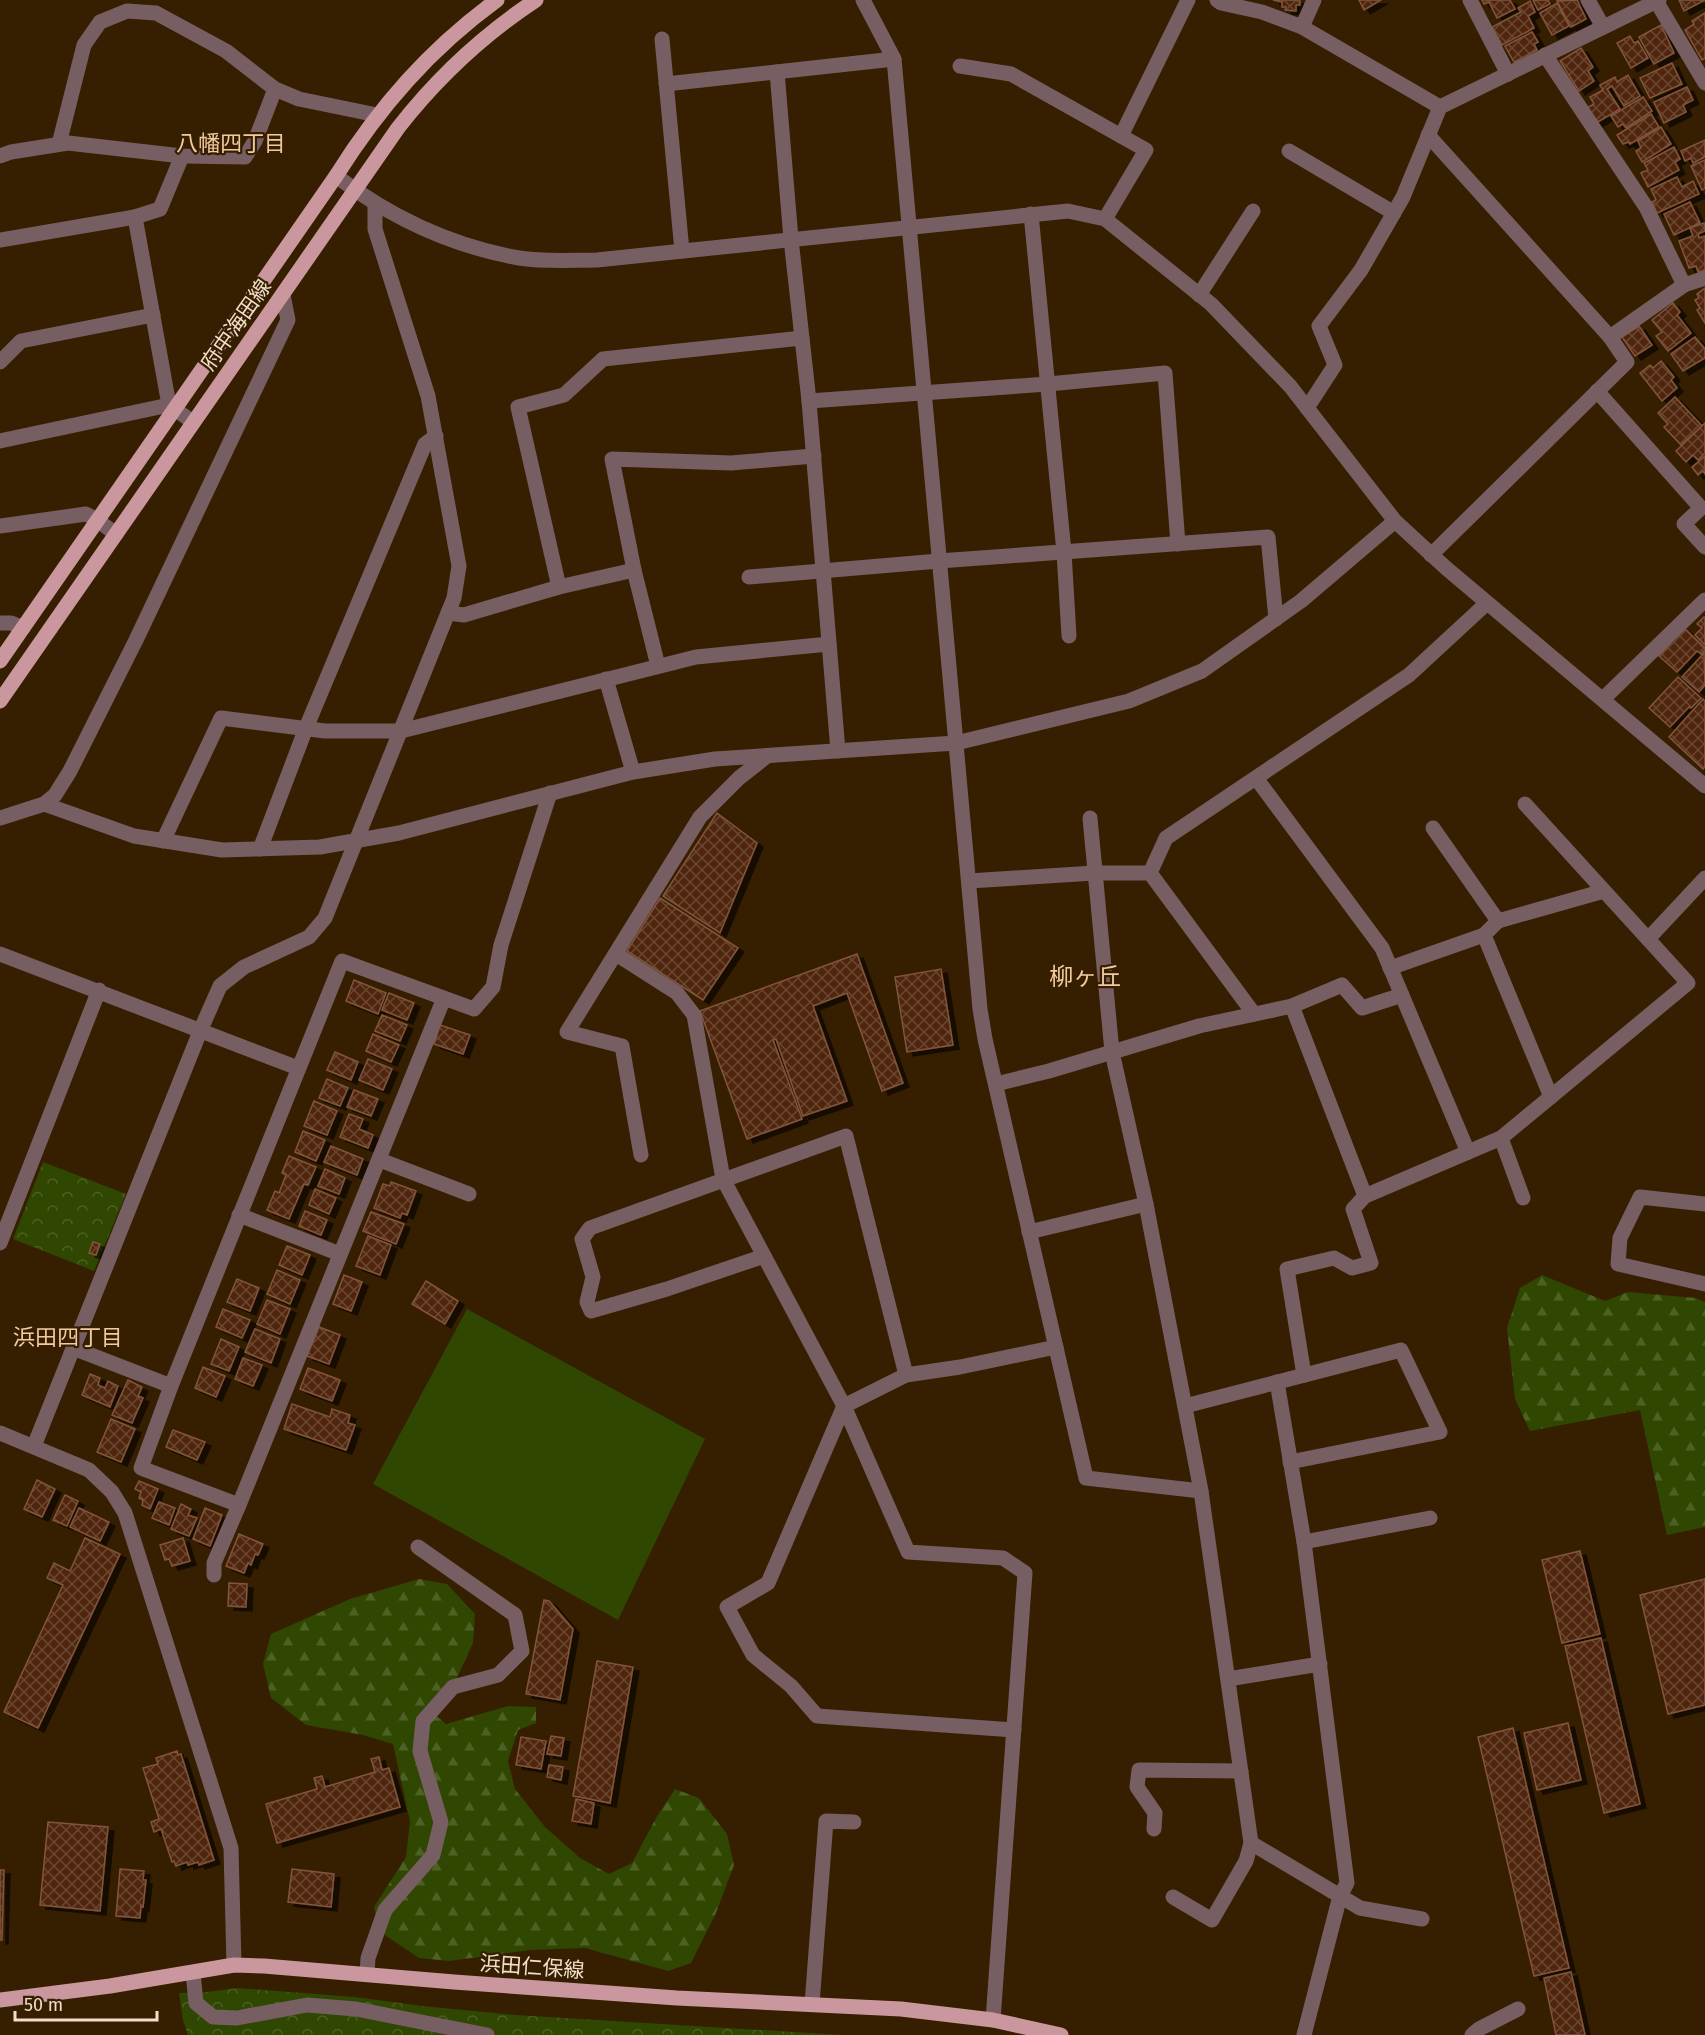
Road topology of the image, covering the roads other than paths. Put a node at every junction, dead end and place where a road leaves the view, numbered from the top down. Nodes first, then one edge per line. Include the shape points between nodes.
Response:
1 (497, 0) edge
2 (536, 0) edge
3 (863, 0) edge
4 (1188, 0) edge
5 (1218, 0) edge
6 (1314, 0) edge
7 (1470, 0) edge
8 (1588, 0) edge
9 (1657, 1) edge
10 (1302, 27) junction
11 (1603, 27) junction
12 (662, 39) dead end
13 (1545, 56) junction
14 (894, 59) junction
15 (960, 66) dead end
16 (777, 72) junction
17 (1508, 74) junction
18 (1705, 83) edge
19 (666, 84) junction
20 (275, 89) junction
21 (1440, 107) junction
22 (377, 115) junction
23 (1428, 135) junction
24 (1120, 136) junction
25 (59, 144) junction
26 (1289, 151) dead end
27 (0, 156) edge
28 (182, 156) junction
29 (336, 176) junction
30 (355, 191) junction
31 (375, 205) junction
32 (1253, 211) dead end
33 (1394, 213) junction
34 (1031, 214) junction
35 (135, 217) junction
36 (1105, 219) junction
37 (909, 226) junction
38 (791, 239) junction
39 (0, 240) edge
40 (682, 251) junction
41 (1705, 278) edge
42 (1684, 285) junction
43 (283, 295) junction
44 (1199, 295) junction
45 (153, 315) junction
46 (1610, 337) junction
47 (802, 338) junction
48 (0, 362) edge
49 (1048, 384) junction
50 (1597, 391) junction
51 (924, 393) junction
52 (809, 401) junction
53 (172, 407) junction
54 (1307, 408) junction
55 (193, 422) junction
56 (436, 436) junction
57 (0, 441) edge
58 (814, 456) junction
59 (97, 520) junction
60 (1395, 521) junction
61 (0, 526) edge
62 (116, 534) junction
63 (1178, 544) junction
64 (1705, 547) edge
65 (1064, 552) junction
66 (1431, 555) junction
67 (939, 561) junction
68 (634, 570) junction
69 (823, 571) junction
70 (749, 577) dead end
71 (559, 587) junction
72 (1705, 600) edge
73 (1487, 603) junction
74 (448, 613) junction
75 (1276, 619) junction
76 (0, 624) edge
77 (23, 628) junction
78 (1070, 636) dead end
79 (829, 644) junction
80 (0, 661) edge
81 (658, 666) junction
82 (606, 679) junction
83 (1603, 699) junction
84 (0, 701) edge
85 (306, 728) junction
86 (401, 731) junction
87 (956, 743) junction
88 (838, 751) junction
89 (767, 756) junction
90 (633, 772) junction
91 (1256, 778) junction
92 (1705, 786) edge
93 (550, 794) junction
94 (44, 804) junction
95 (1525, 804) dead end
96 (0, 818) edge
97 (1090, 818) dead end
98 (1432, 828) dead end
99 (357, 840) junction
100 (163, 841) junction
101 (260, 849) junction
102 (1094, 873) junction
103 (1150, 873) junction
104 (1705, 878) edge
105 (969, 881) junction
106 (1604, 891) junction
107 (1498, 921) junction
108 (1484, 935) junction
109 (1648, 939) junction
110 (0, 954) edge
111 (616, 954) junction
112 (1390, 968) junction
113 (99, 990) junction
114 (1402, 995) junction
115 (444, 998) junction
116 (1292, 1006) junction
117 (1254, 1014) junction
118 (201, 1029) junction
119 (1112, 1052) junction
120 (298, 1068) junction
121 (996, 1084) junction
122 (1551, 1096) junction
123 (1501, 1138) junction
124 (1468, 1152) junction
125 (641, 1155) dead end
126 (380, 1160) junction
127 (723, 1179) junction
128 (469, 1194) dead end
129 (1365, 1196) junction
130 (1523, 1198) dead end
131 (1146, 1204) junction
132 (1705, 1204) edge
133 (239, 1215) junction
134 (1029, 1232) junction
135 (0, 1243) edge
136 (340, 1254) junction
137 (764, 1256) junction
138 (1705, 1284) edge
139 (1056, 1347) junction
140 (73, 1348) junction
141 (906, 1375) junction
142 (1304, 1375) junction
143 (1277, 1382) junction
144 (171, 1386) junction
145 (844, 1406) junction
146 (1185, 1406) junction
147 (0, 1432) edge
148 (34, 1446) junction
149 (1290, 1462) junction
150 (1201, 1491) junction
151 (239, 1505) junction
152 (1430, 1518) dead end
153 (1304, 1542) junction
154 (418, 1547) dead end
155 (214, 1575) dead end
156 (1320, 1664) junction
157 (1228, 1679) junction
158 (1014, 1730) junction
159 (1241, 1771) junction
160 (854, 1822) dead end
161 (1154, 1829) dead end
162 (1251, 1844) junction
163 (1340, 1896) junction
164 (1173, 1897) dead end
165 (1422, 1919) dead end
166 (234, 1965) junction
167 (194, 1973) junction
168 (367, 1974) junction
169 (0, 2000) edge
170 (812, 2004) junction
171 (1518, 2008) dead end
172 (993, 2020) junction
173 (487, 2035) edge
174 (1061, 2035) edge
175 (1304, 2035) edge
176 (1472, 2035) edge

1 - 22 main road, 府中海田線 via 426,60
2 - 30 main road, 府中海田線 via 487,36 440,79 398,128
3 - 14 street
4 - 24 street
5 - 10 street
6 - 10 street
7 - 17 street
8 - 11 street
9 - 11 street
9 - 18 street
10 - 21 street
11 - 13 street
12 - 19 street
13 - 17 street
13 - 42 street via 1646,207
14 - 16 street
14 - 37 street
15 - 24 street via 1011,74
16 - 19 street
16 - 38 street
17 - 21 street
19 - 40 street
20 - 22 street via 299,99
20 - 25 street via 226,51 156,13 127,11 100,22 84,45
20 - 28 street via 245,157
21 - 23 street
22 - 29 main road, 府中海田線
23 - 33 street
23 - 46 street
24 - 36 street via 1146,150
25 - 27 street
25 - 28 street
26 - 33 street
28 - 35 street via 159,209
29 - 30 street
29 - 53 main road, 府中海田線
30 - 31 street
30 - 43 main road, 府中海田線
31 - 40 street via 469,247 521,258 597,260
31 - 56 street via 375,229 428,396
32 - 44 street
33 - 54 street via 1361,270 1318,326 1335,365
34 - 36 street via 1068,211
34 - 37 street
34 - 49 street
35 - 39 street
35 - 45 street
36 - 44 street
37 - 38 street
37 - 51 street
38 - 40 street
38 - 47 street
41 - 42 street
42 - 46 street
43 - 55 main road, 府中海田線
43 - 94 street via 288,320 70,771 55,795
44 - 54 street
45 - 48 street via 21,341
45 - 53 street
46 - 50 street via 1627,362
47 - 52 street
47 - 71 street via 603,359 564,395 518,407
49 - 51 street
49 - 63 street via 1165,374
49 - 65 street
50 - 64 street via 1701,508 1684,524
50 - 66 street
51 - 52 street
51 - 67 street
52 - 58 street
53 - 55 street
53 - 57 street
53 - 59 main road, 府中海田線
54 - 60 street
55 - 62 main road, 府中海田線
56 - 74 street via 459,566
56 - 85 street via 426,444
58 - 68 street via 731,463 612,459
58 - 69 street
59 - 61 street via 86,514
59 - 62 street
59 - 77 main road, 府中海田線
60 - 66 street
60 - 75 street
62 - 84 main road, 府中海田線
63 - 65 street
63 - 75 street via 1268,537
65 - 67 street
65 - 78 street
66 - 73 street
67 - 69 street
67 - 87 street
68 - 71 street
68 - 81 street
69 - 70 street
69 - 79 street
71 - 74 street via 464,615
72 - 83 street
73 - 83 street
73 - 91 street via 1409,675
74 - 86 street
75 - 87 street via 1202,671 1129,701
76 - 77 street
77 - 80 main road, 府中海田線
79 - 81 street via 696,657
79 - 88 street
81 - 82 street
82 - 86 street
82 - 90 street
83 - 92 street
85 - 86 street
85 - 100 street via 221,718
85 - 101 street
86 - 99 street
87 - 88 street
87 - 105 street
88 - 89 street
89 - 90 street via 715,759
89 - 111 street via 700,817
90 - 93 street
91 - 103 street via 1166,838
91 - 112 street via 1382,948
93 - 99 street
93 - 115 street via 501,945 493,987 474,1009
94 - 96 street
94 - 100 street via 134,836
95 - 106 street
97 - 102 street
98 - 107 street
99 - 101 street via 320,847
99 - 118 street via 325,918 309,937 244,968 220,986
100 - 101 street via 222,850
102 - 103 street
102 - 105 street
102 - 119 street
103 - 117 street
104 - 109 street
105 - 121 street via 980,1009
106 - 107 street
106 - 109 street
107 - 108 street
108 - 112 street
108 - 122 street
109 - 122 street via 1688,983
110 - 113 street
111 - 125 street via 567,1032 622,1046
111 - 127 street via 677,993 694,1015
112 - 114 street
113 - 118 street
113 - 135 street
114 - 116 street via 1362,1008 1342,985
114 - 124 street
115 - 120 street via 342,961
115 - 126 street
116 - 117 street
116 - 129 street
117 - 119 street
118 - 120 street
118 - 140 street
119 - 121 street
119 - 131 street
120 - 133 street
121 - 134 street
122 - 123 street
123 - 124 street
123 - 130 street
124 - 129 street
126 - 128 street
126 - 136 street
127 - 137 street
127 - 137 street via 590,1228 582,1239 593,1277 587,1302 591,1311
127 - 141 street via 846,1136
129 - 142 street via 1353,1209 1371,1263 1353,1268 1334,1258 1287,1269
131 - 134 street
131 - 146 street
132 - 138 street via 1640,1197 1620,1238 1618,1264
133 - 136 street
133 - 144 street
134 - 139 street
136 - 151 street
137 - 145 street
139 - 141 street
139 - 150 street via 1086,1478
140 - 144 street
140 - 148 street
141 - 145 street
142 - 143 street
142 - 149 street via 1401,1350 1440,1432
143 - 146 street
143 - 149 street
144 - 151 street via 141,1468
145 - 158 street via 908,1552 1003,1558 1025,1573
145 - 158 street via 768,1583 727,1607 753,1655 791,1686 817,1716
146 - 150 street
147 - 148 street
148 - 166 street via 89,1470 112,1492 125,1513 231,1848
149 - 153 street
150 - 157 street
151 - 155 street via 214,1563
152 - 153 street
153 - 156 street
154 - 168 street via 515,1615 522,1651 498,1675 453,1687 423,1721 420,1751 441,1822 433,1855 385,1910 368,1958
156 - 157 street
156 - 163 street via 1347,1883
157 - 159 street
158 - 172 street
159 - 161 street via 1139,1770 1137,1787 1155,1813
159 - 162 street
160 - 170 street via 826,1821
162 - 163 street
162 - 164 street via 1246,1861 1212,1920
163 - 165 street via 1360,1908
163 - 175 street
166 - 167 main road, 浜田仁保線
166 - 168 main road, 浜田仁保線
167 - 169 main road, 浜田仁保線
167 - 173 street via 196,2003 213,2017 237,2018 307,2005 356,2009
168 - 170 main road, 浜田仁保線
170 - 172 main road, 浜田仁保線
171 - 176 street
172 - 174 main road, 浜田仁保線

